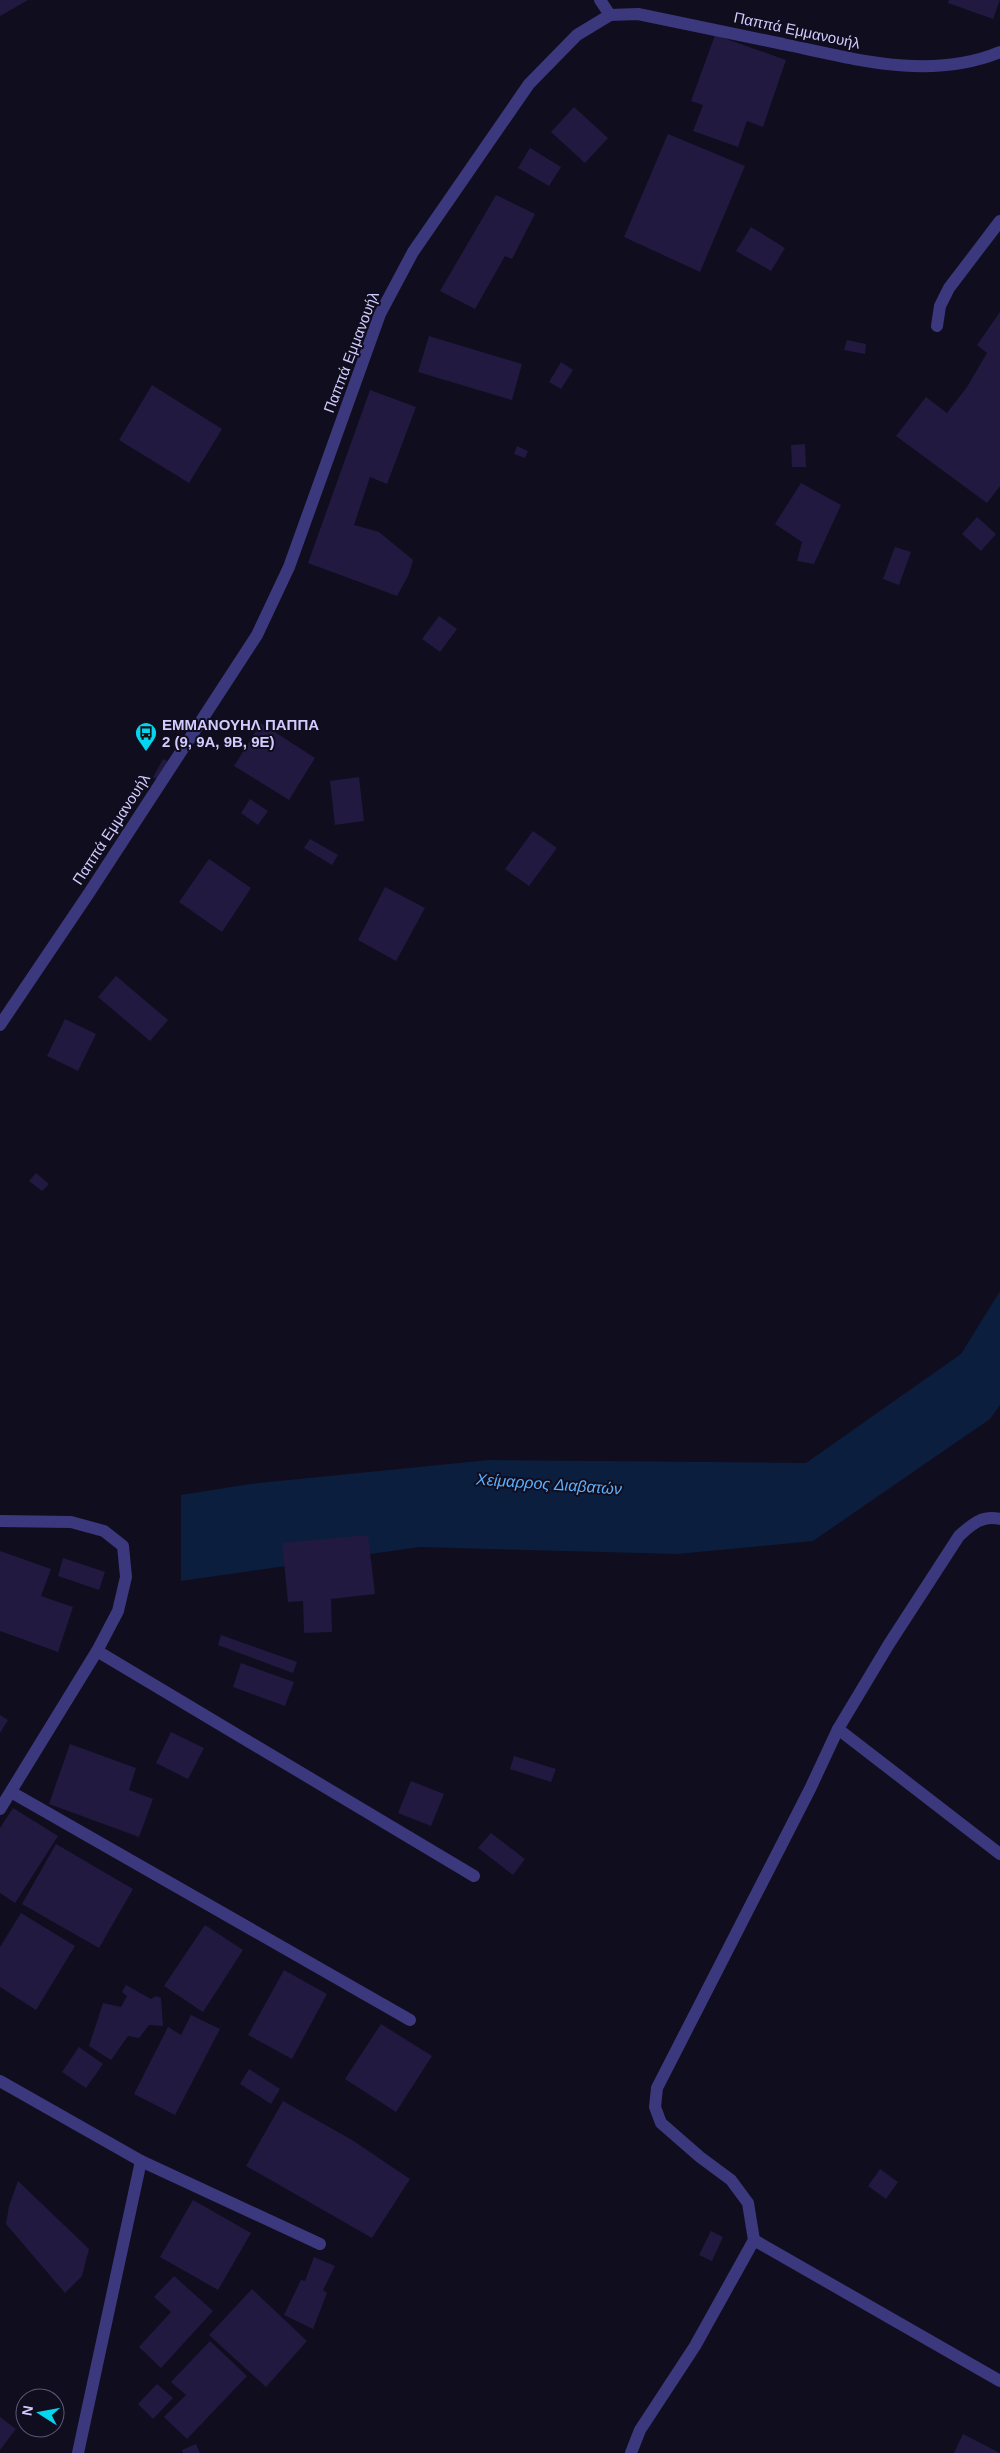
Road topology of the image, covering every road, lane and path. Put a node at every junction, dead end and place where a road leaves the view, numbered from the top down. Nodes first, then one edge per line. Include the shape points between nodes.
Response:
1 (600, 0) edge
2 (610, 15) junction
3 (1000, 52) edge
4 (1000, 221) edge
5 (937, 326) dead end
6 (0, 1025) edge
7 (1000, 1519) edge
8 (0, 1521) edge
9 (97, 1651) junction
10 (838, 1729) junction
11 (11, 1792) junction
12 (0, 1809) edge
13 (1000, 1854) edge
14 (474, 1876) dead end
15 (410, 2020) dead end
16 (0, 2081) edge
17 (141, 2161) junction
18 (754, 2240) junction
19 (320, 2244) dead end
20 (1000, 2381) edge
21 (78, 2453) edge
22 (631, 2453) edge

1 - 2 street
2 - 3 street, Παππά Εμμανουήλ via 638,14 880,64 938,66 985,58
2 - 6 street, Παππά Εμμανουήλ via 578,35 529,84 413,252 380,314 289,567 257,635
4 - 5 street via 949,288 940,306
7 - 10 street via 989,1516 974,1522 959,1536 888,1644
8 - 9 street via 71,1522 104,1531 123,1546 126,1577 118,1611
9 - 11 street
9 - 14 street
10 - 13 street
10 - 18 street via 657,2088 654,2107 661,2123 731,2180 748,2203
11 - 12 street
11 - 15 street
16 - 17 street
17 - 19 street
17 - 21 street
18 - 20 street
18 - 22 street via 699,2338 640,2430

